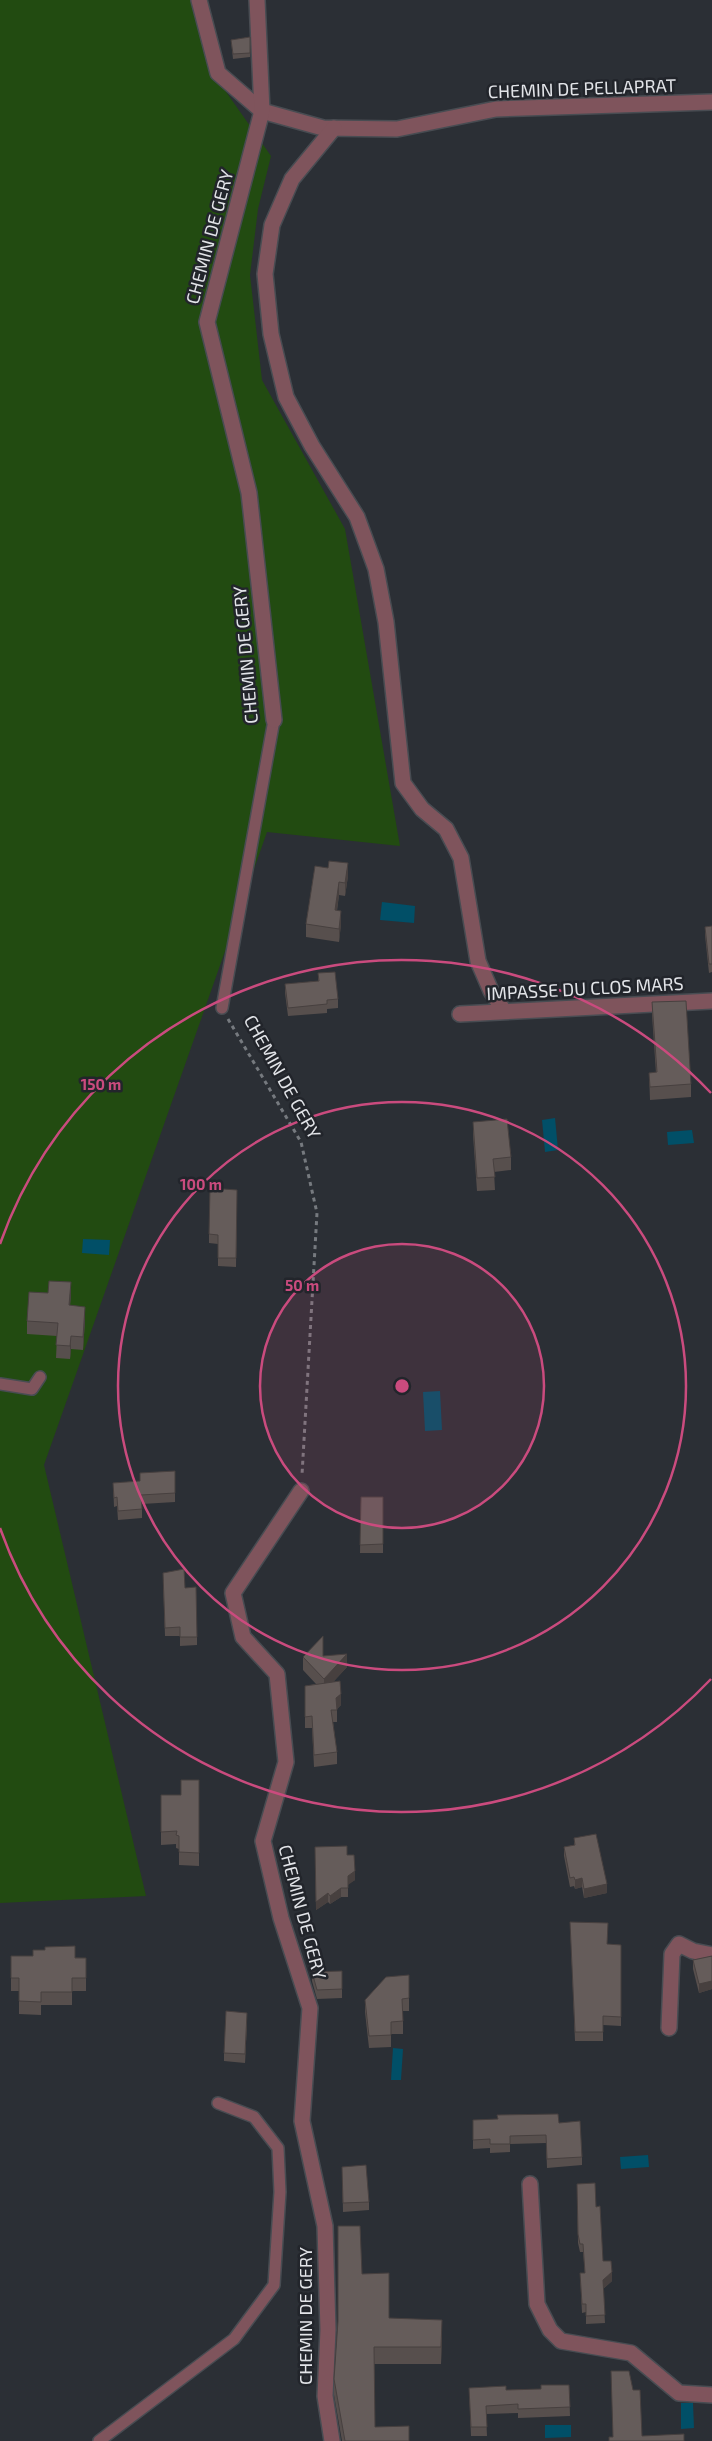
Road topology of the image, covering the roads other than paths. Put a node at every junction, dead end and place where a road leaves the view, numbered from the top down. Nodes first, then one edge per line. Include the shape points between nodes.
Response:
1 (199, 0) edge
2 (257, 0) edge
3 (712, 102) edge
4 (262, 111) junction
5 (334, 128) junction
6 (274, 720) joint
7 (712, 1001) edge
8 (222, 1008) road end
9 (504, 1011) junction
10 (460, 1014) dead end
11 (40, 1377) dead end
12 (0, 1384) edge
13 (301, 1491) road end
14 (712, 1955) edge
15 (668, 2028) dead end
16 (218, 2103) dead end
17 (530, 2184) dead end
18 (712, 2395) edge
19 (99, 2441) edge
20 (332, 2441) edge

1 - 4 street, CHEMIN DE PELLAPRAT via 218,73
2 - 4 street, CHEMIN DE GERY
3 - 5 street, CHEMIN DE PELLAPRAT via 496,109 397,129
4 - 5 street, CHEMIN DE PELLAPRAT
4 - 6 street, CHEMIN DE GERY via 207,322 249,493
5 - 9 street via 292,179 272,225 265,274 271,334 286,397 312,446 357,517 376,568 386,622 403,783 422,809 446,829 461,858 478,961
6 - 8 lane, CHEMIN DE GERY
7 - 9 street, IMPASSE DU CLOS MARS
9 - 10 street, IMPASSE DU CLOS MARS
11 - 12 lane via 32,1389
13 - 20 street, CHEMIN DE GERY via 233,1593 243,1637 277,1674 286,1762 263,1841 281,1918 310,2008 302,2121 325,2226 328,2330 325,2396
14 - 15 street via 680,1944 672,1954
16 - 19 lane via 254,2117 278,2148 280,2192 274,2285 234,2339
17 - 18 street via 537,2304 550,2330 561,2341 630,2353 679,2392

